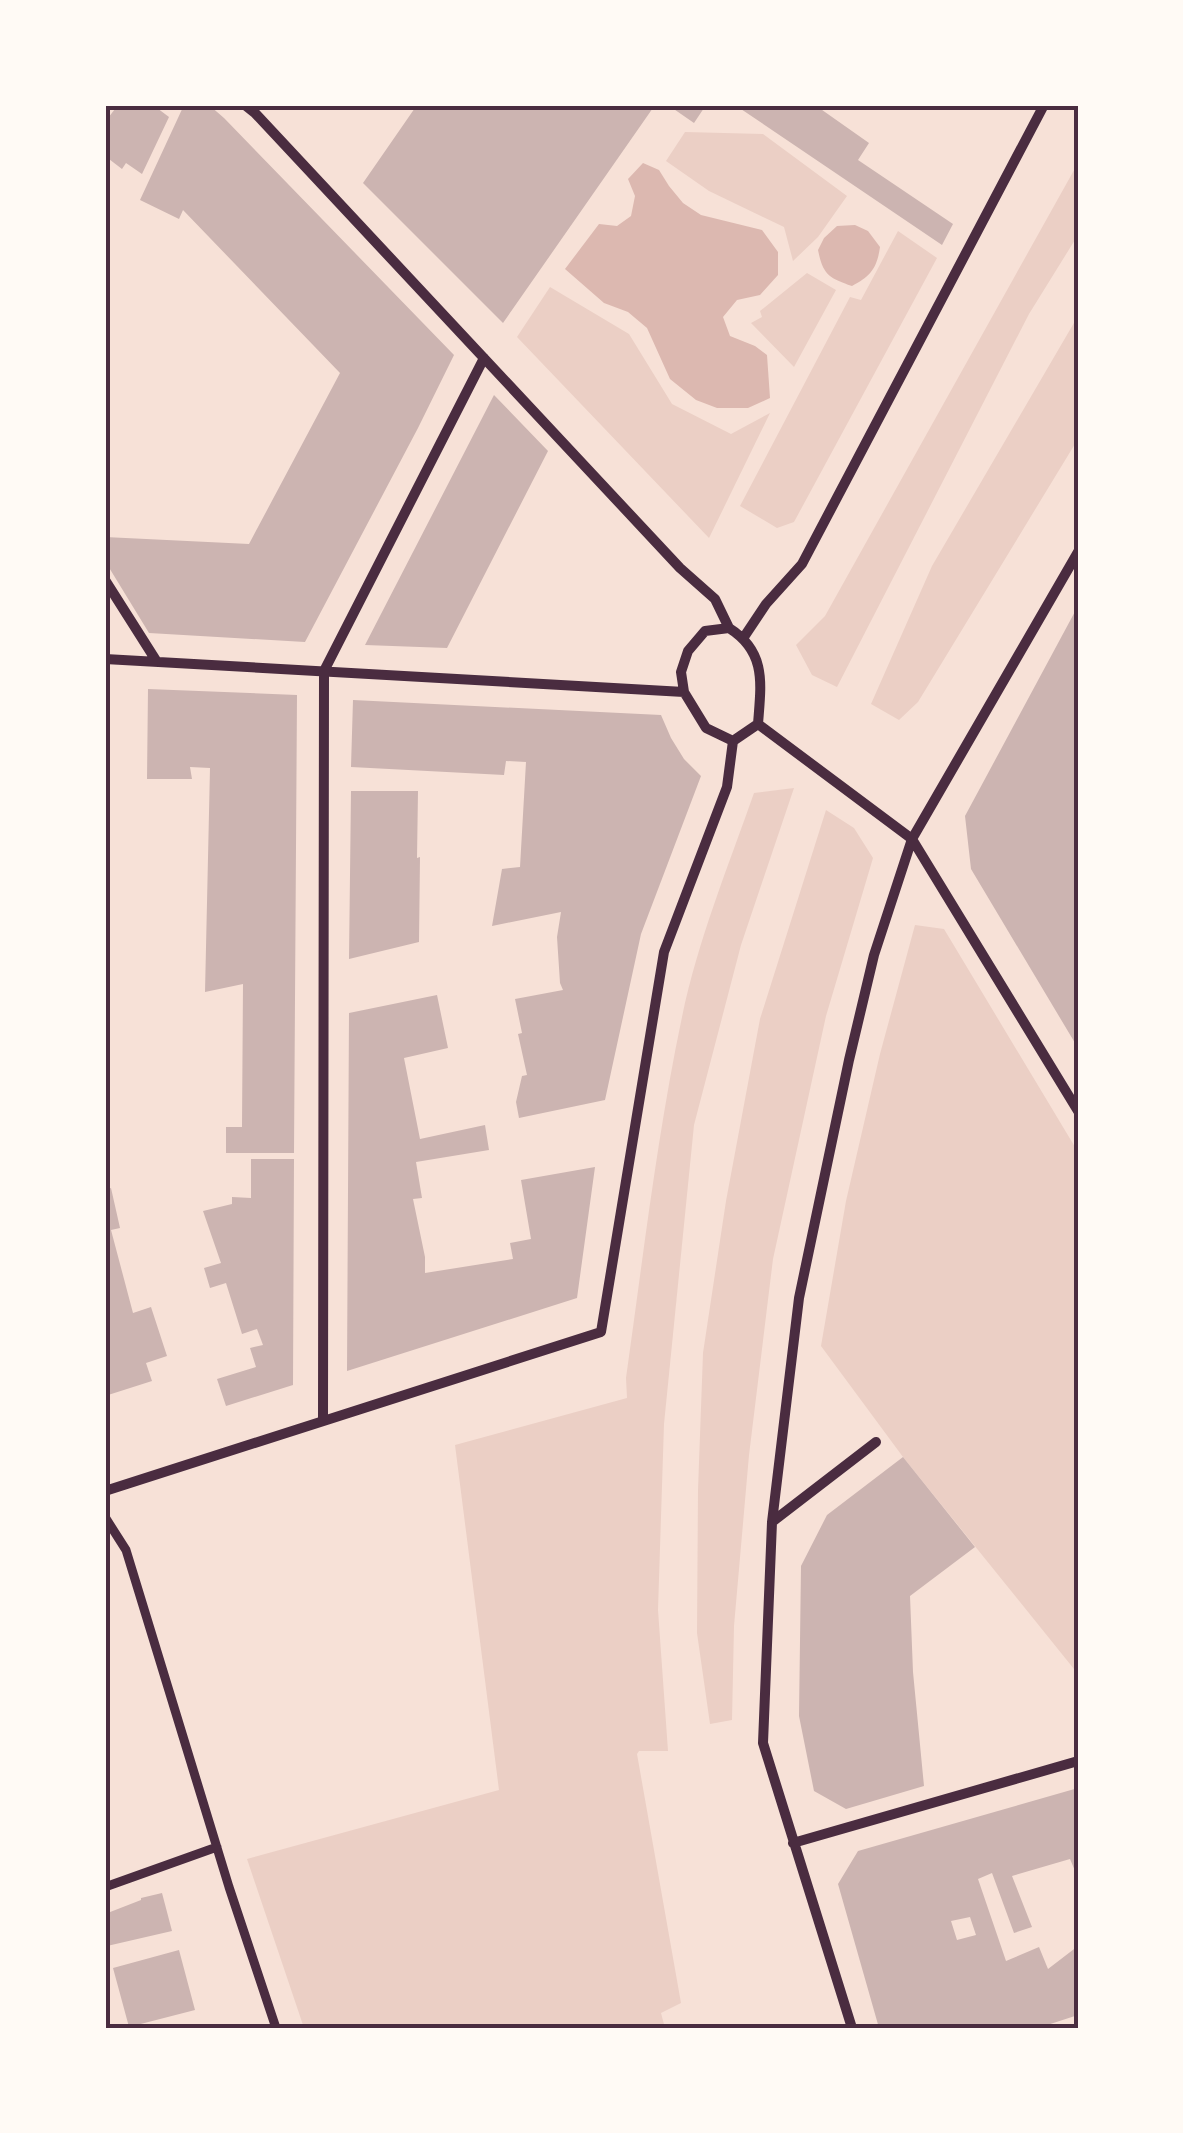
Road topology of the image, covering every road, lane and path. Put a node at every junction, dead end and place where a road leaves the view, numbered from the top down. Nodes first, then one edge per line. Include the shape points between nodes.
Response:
1 (245, 105) edge
2 (1044, 105) edge
3 (484, 358) junction
4 (1078, 552) edge
5 (105, 580) edge
6 (728, 628) junction
7 (744, 637) junction
8 (105, 659) edge
9 (157, 662) junction
10 (324, 671) junction
11 (684, 692) junction
12 (758, 724) junction
13 (733, 742) junction
14 (912, 840) junction
15 (1078, 1111) edge
16 (323, 1420) junction
17 (876, 1442) dead end
18 (105, 1491) edge
19 (105, 1517) edge
20 (772, 1522) junction
21 (1078, 1761) edge
22 (793, 1843) junction
23 (217, 1847) junction
24 (105, 1887) edge
25 (276, 2028) edge
26 (852, 2028) edge

1 - 3 street
2 - 7 street via 802,564
3 - 6 street via 715,599
3 - 10 street
4 - 14 street
5 - 9 street
6 - 7 street
6 - 11 street via 705,631 688,652
7 - 12 street via 758,663
8 - 9 street
9 - 10 street
10 - 11 street
10 - 16 street
11 - 13 street via 706,728
12 - 13 street
12 - 14 street
13 - 16 street via 726,787 664,952 600,1332
14 - 15 street
14 - 20 street via 874,955 799,1298
16 - 18 street
17 - 20 street
19 - 23 street via 126,1550
20 - 22 street via 763,1744
21 - 22 street
22 - 26 street
23 - 24 street
23 - 25 street

